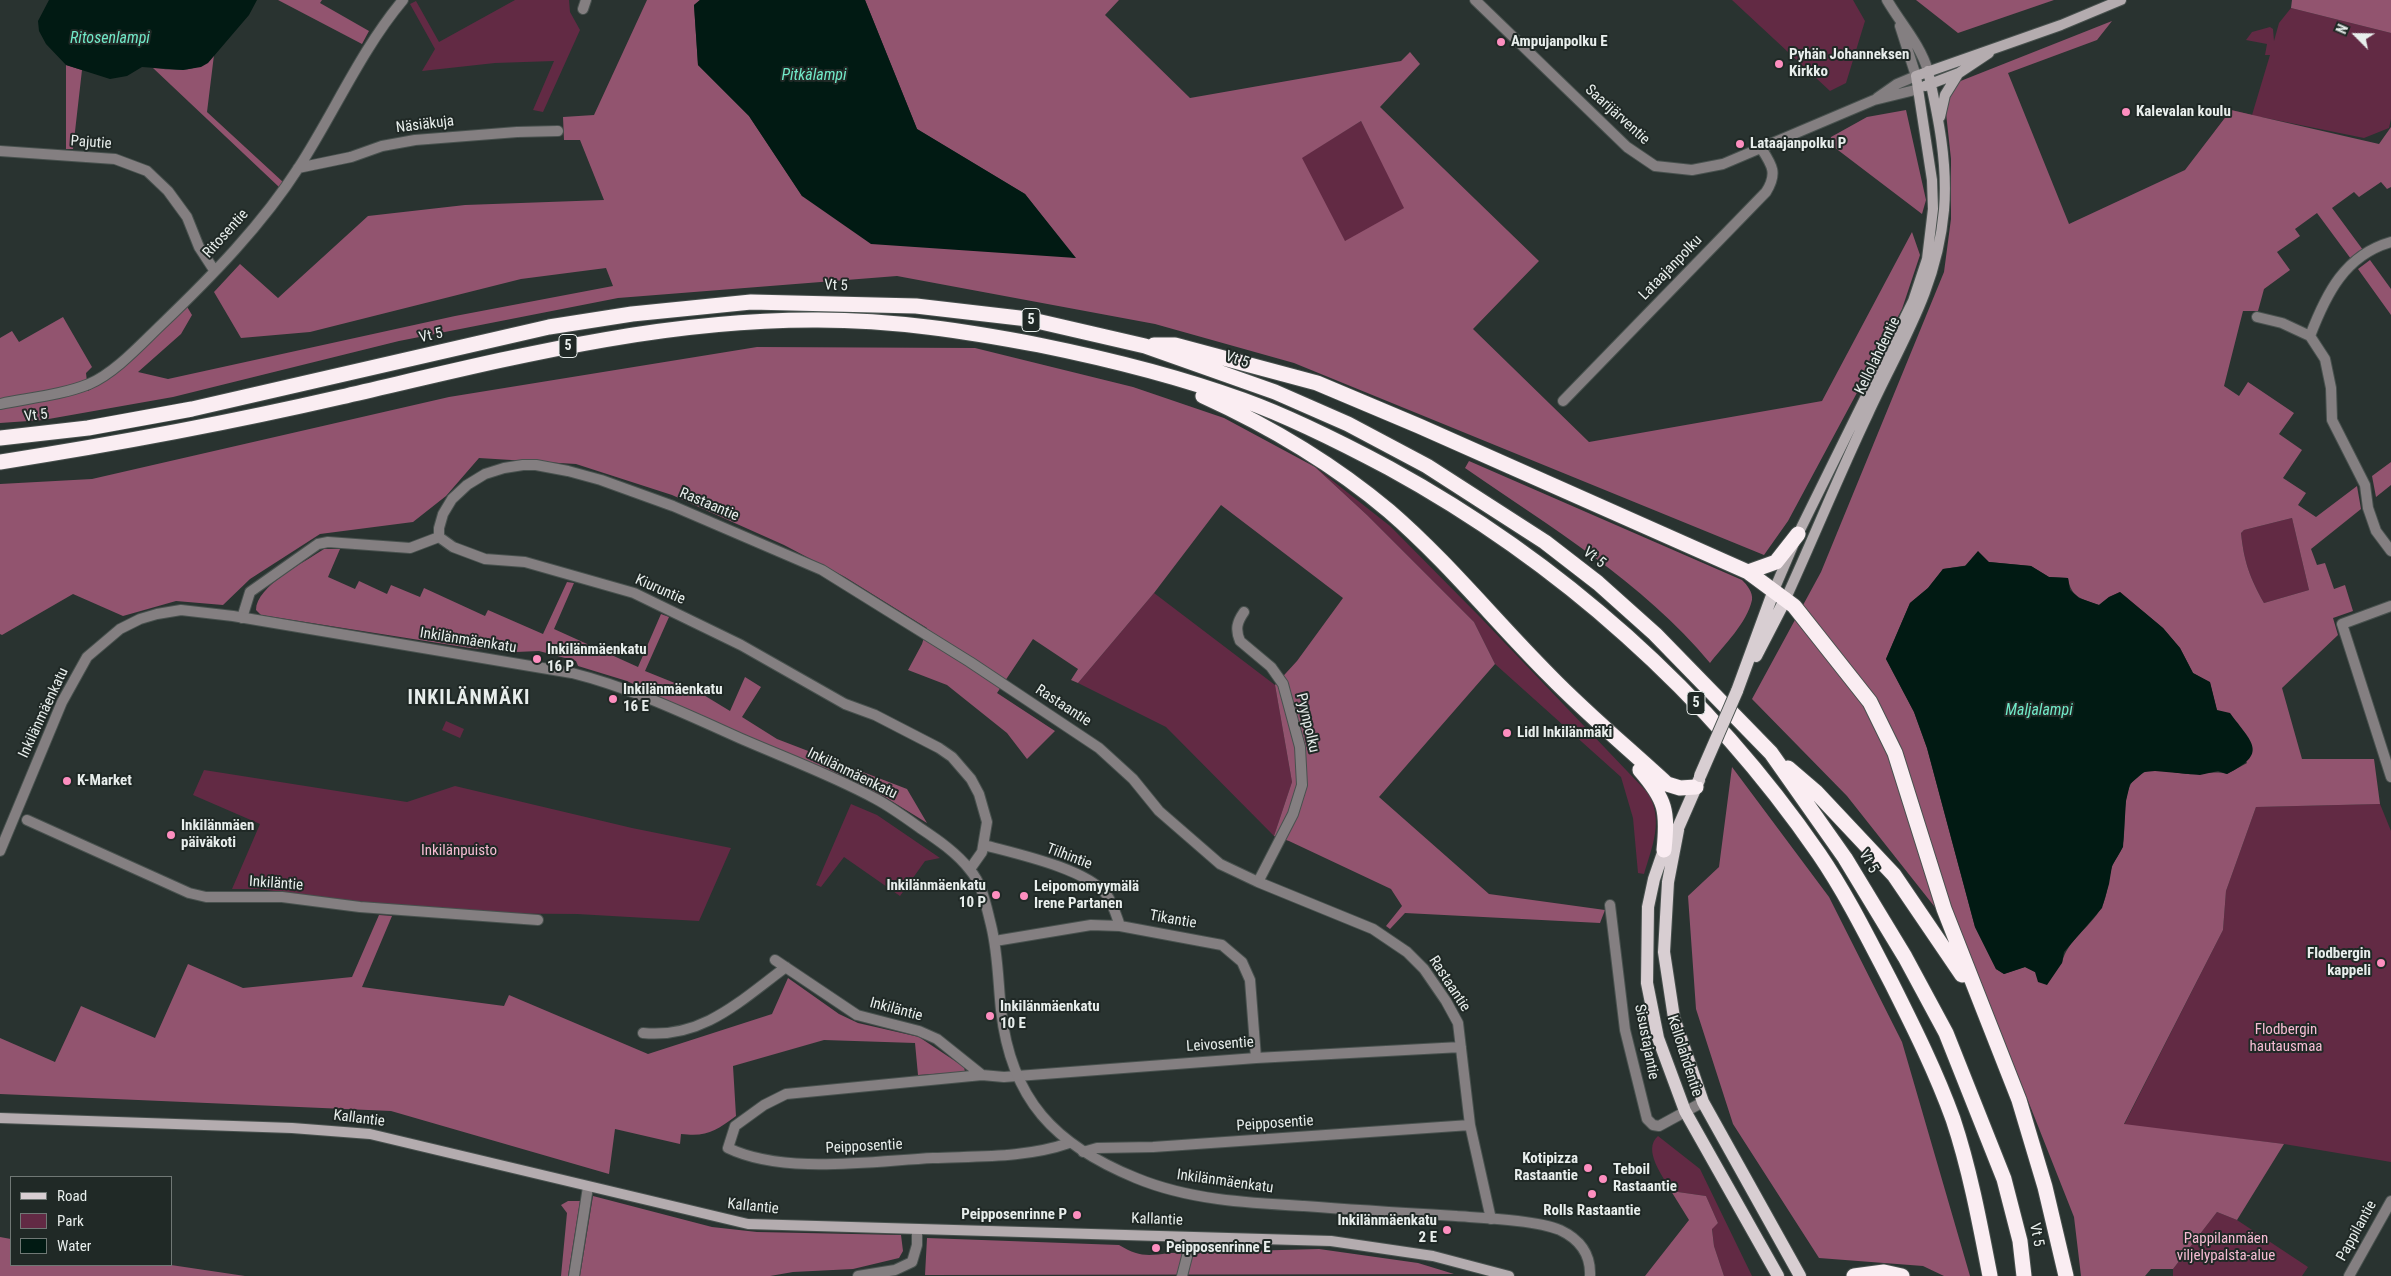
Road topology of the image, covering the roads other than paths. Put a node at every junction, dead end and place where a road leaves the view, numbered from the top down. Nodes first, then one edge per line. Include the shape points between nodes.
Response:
1 (403, 0) edge
2 (1476, 0) edge
3 (1887, 0) edge
4 (2121, 0) edge
5 (1898, 20) junction
6 (1992, 50) junction
7 (1928, 71) junction
8 (1959, 73) junction
9 (1916, 76) junction
10 (1931, 84) junction
11 (1919, 89) junction
12 (1874, 100) junction
13 (1939, 121) junction
14 (558, 131) dead end
15 (1761, 148) junction
16 (0, 150) edge
17 (298, 168) junction
18 (2391, 242) edge
19 (214, 270) junction
20 (2258, 317) dead end
21 (2310, 336) junction
22 (1145, 346) junction
23 (1142, 369) junction
24 (1563, 401) dead end
25 (0, 404) edge
26 (0, 438) edge
27 (0, 462) edge
28 (1798, 534) junction
29 (439, 537) junction
30 (2391, 551) edge
31 (1748, 572) junction
32 (1780, 594) junction
33 (2391, 606) edge
34 (1244, 612) dead end
35 (242, 618) junction
36 (1551, 677) junction
37 (1771, 753) junction
38 (2390, 773) edge
39 (1698, 781) junction
40 (27, 820) dead end
41 (1678, 828) junction
42 (984, 845) junction
43 (1664, 850) junction
44 (0, 851) edge
45 (970, 869) junction
46 (1258, 882) junction
47 (1610, 906) dead end
48 (538, 920) dead end
49 (1120, 926) junction
50 (995, 941) junction
51 (775, 960) dead end
52 (786, 967) junction
53 (1979, 1002) junction
54 (643, 1033) dead end
55 (1461, 1047) junction
56 (1256, 1058) junction
57 (982, 1075) junction
58 (1016, 1075) junction
59 (1703, 1102) junction
60 (1685, 1111) junction
61 (0, 1118) edge
62 (1470, 1125) junction
63 (729, 1142) joint
64 (1069, 1143) junction
65 (1083, 1152) junction
66 (588, 1187) junction
67 (2391, 1201) edge
68 (1491, 1219) junction
69 (917, 1229) junction
70 (2056, 1232) junction
71 (1192, 1237) junction
72 (574, 1276) edge
73 (858, 1276) edge
74 (1182, 1276) edge
75 (1509, 1276) edge
76 (1590, 1276) edge
77 (1778, 1276) edge
78 (1800, 1276) edge
79 (1854, 1276) edge
80 (1902, 1276) edge
81 (1990, 1276) edge
82 (2024, 1276) edge
83 (2061, 1276) edge
84 (2066, 1276) edge
85 (2349, 1276) edge

1 - 17 street, Ritosentie via 386,19
2 - 15 street, Saarijärventie via 1627,147 1654,166 1692,170 1723,164
3 - 5 street, Kellolahdentie
4 - 6 main road
5 - 7 street, Kellolahdentie via 1920,48
5 - 9 street, Kellolahdentie
6 - 7 main road
6 - 8 main road
7 - 9 main road
7 - 10 main road, Kellolahdentie
8 - 10 main road
8 - 13 main road via 1945,95
9 - 11 main road, Kellolahdentie
9 - 12 street
10 - 11 main road
10 - 13 main road, Kellolahdentie
11 - 12 street
11 - 28 main road, Kellolahdentie via 1934,209 1928,259 1913,301
12 - 15 street, Saarijärventie
13 - 32 main road, Kellolahdentie via 1944,155 1944,208 1939,249 1928,290
14 - 17 street, Näsiäkuja via 415,140
15 - 24 street, Lataajanpolku via 1773,169 1772,182 1766,192
16 - 19 street, Pajutie via 115,159 147,170 187,217 199,247
17 - 19 street, Ritosentie
18 - 21 street via 2354,260 2334,283
19 - 25 street, Ritosentie via 129,356 96,380 76,388
20 - 21 street via 2282,323
21 - 30 street via 2325,359 2331,388 2332,420 2365,485 2376,531
22 - 26 highway, Vt 5 / 5 via 1028,319 962,310 751,302 632,314 549,327 192,409 88,428
22 - 31 highway via 1175,345 1317,383
22 - 37 highway, Vt 5 / 5 via 1275,392 1348,424 1427,466 1483,501 1545,542 1598,583 1705,683
23 - 27 highway, 5 via 1013,340 915,324 816,320 717,324 651,331 567,346 230,421 106,446
23 - 36 highway via 1242,414 1340,473 1390,512 1441,561
23 - 81 highway, 5 via 1244,400 1339,441 1456,507 1504,539 1599,612 1701,708 1750,762 1820,855 1851,906 1921,1040 1954,1122 1978,1212
28 - 31 highway via 1776,562
28 - 32 main road, Kellolahdentie
29 - 35 street via 410,548 318,544 250,592
29 - 42 street, Kiuruntie via 453,547 485,559 525,562 634,593 741,645 845,704 875,715 939,748 963,768 979,794 987,822
29 - 46 street, Rastaantie via 443,514 452,499 467,485 485,474 523,465 600,480 710,521 822,570 970,662 1099,748 1134,780 1159,811 1201,849 1220,864
31 - 32 highway
32 - 39 main road, Kellolahdentie, bridge
32 - 53 highway via 1806,620 1870,702 1895,753 1944,909
33 - 38 street via 2342,624
34 - 46 street, Pyynpolku via 1236,628 1238,636 1271,667 1283,684 1300,747 1302,777 1293,814
35 - 44 street, Inkilänmäenkatu via 181,610 157,614 120,629 87,656 62,702
35 - 45 street, Inkilänmäenkatu via 572,672 615,685 878,799 941,842
36 - 39 highway via 1667,784 1680,788
36 - 43 highway via 1655,788 1664,809
37 - 53 highway via 1816,792 1894,875
37 - 82 highway, Vt 5 / 5 via 1845,858 1946,1033 2004,1179 2020,1241
39 - 41 main road, Kellolahdentie
40 - 48 street, Inkiläntie via 189,894 282,897
41 - 43 main road, Kellolahdentie
41 - 59 main road, Kellolahdentie via 1668,882 1664,952 1674,1018
42 - 45 street, Kiuruntie via 979,859
42 - 49 street, Tilhintie via 1092,881 1107,895
43 - 60 main road, Kellolahdentie via 1648,907 1647,983 1658,1038
45 - 50 street, Inkilänmäenkatu via 985,901
46 - 55 street, Rastaantie via 1349,917 1385,935 1407,952 1424,969 1454,1014
47 - 60 street, Sisustajantie via 1626,1030 1647,1119 1652,1125 1660,1126
49 - 50 street, Tikantie via 1091,925
49 - 56 street, Tikantie via 1209,941 1236,955 1250,980
50 - 58 street, Inkilänmäenkatu via 1001,1013
51 - 52 street, Inkiläntie
52 - 54 street via 723,1013 690,1030
52 - 57 street, Inkiläntie via 857,1015 937,1039
53 - 70 highway via 2019,1100
55 - 56 street, Leivosentie
55 - 62 street, Rastaantie
56 - 58 street, Leivosentie
57 - 58 street, Leivosentie via 996,1078
57 - 63 street, Leivosentie via 786,1094 735,1126
58 - 64 street, Inkilänmäenkatu via 1033,1105
59 - 60 street, Sisustajantie
59 - 78 main road, Kellolahdentie
60 - 77 main road, Kellolahdentie
61 - 66 main road, Kallantie via 292,1128 370,1134
62 - 65 street, Peipposentie via 1104,1148
62 - 68 street, Rastaantie
63 - 64 street, Peipposentie via 728,1148 750,1157 810,1165 1028,1153
64 - 65 street, Inkilänmäenkatu
65 - 68 street, Inkilänmäenkatu via 1133,1177 1188,1195
66 - 69 main road, Kallantie via 748,1224
66 - 72 street
67 - 85 street, Pappilantie
68 - 76 street, Inkilänmäenkatu via 1546,1226 1574,1238 1585,1250
69 - 71 main road, Kallantie
69 - 73 street via 916,1253 912,1262 895,1270
70 - 83 highway
70 - 84 highway
71 - 74 street
71 - 75 main road, Kallantie via 1331,1241 1433,1256
79 - 80 highway via 1884,1272

